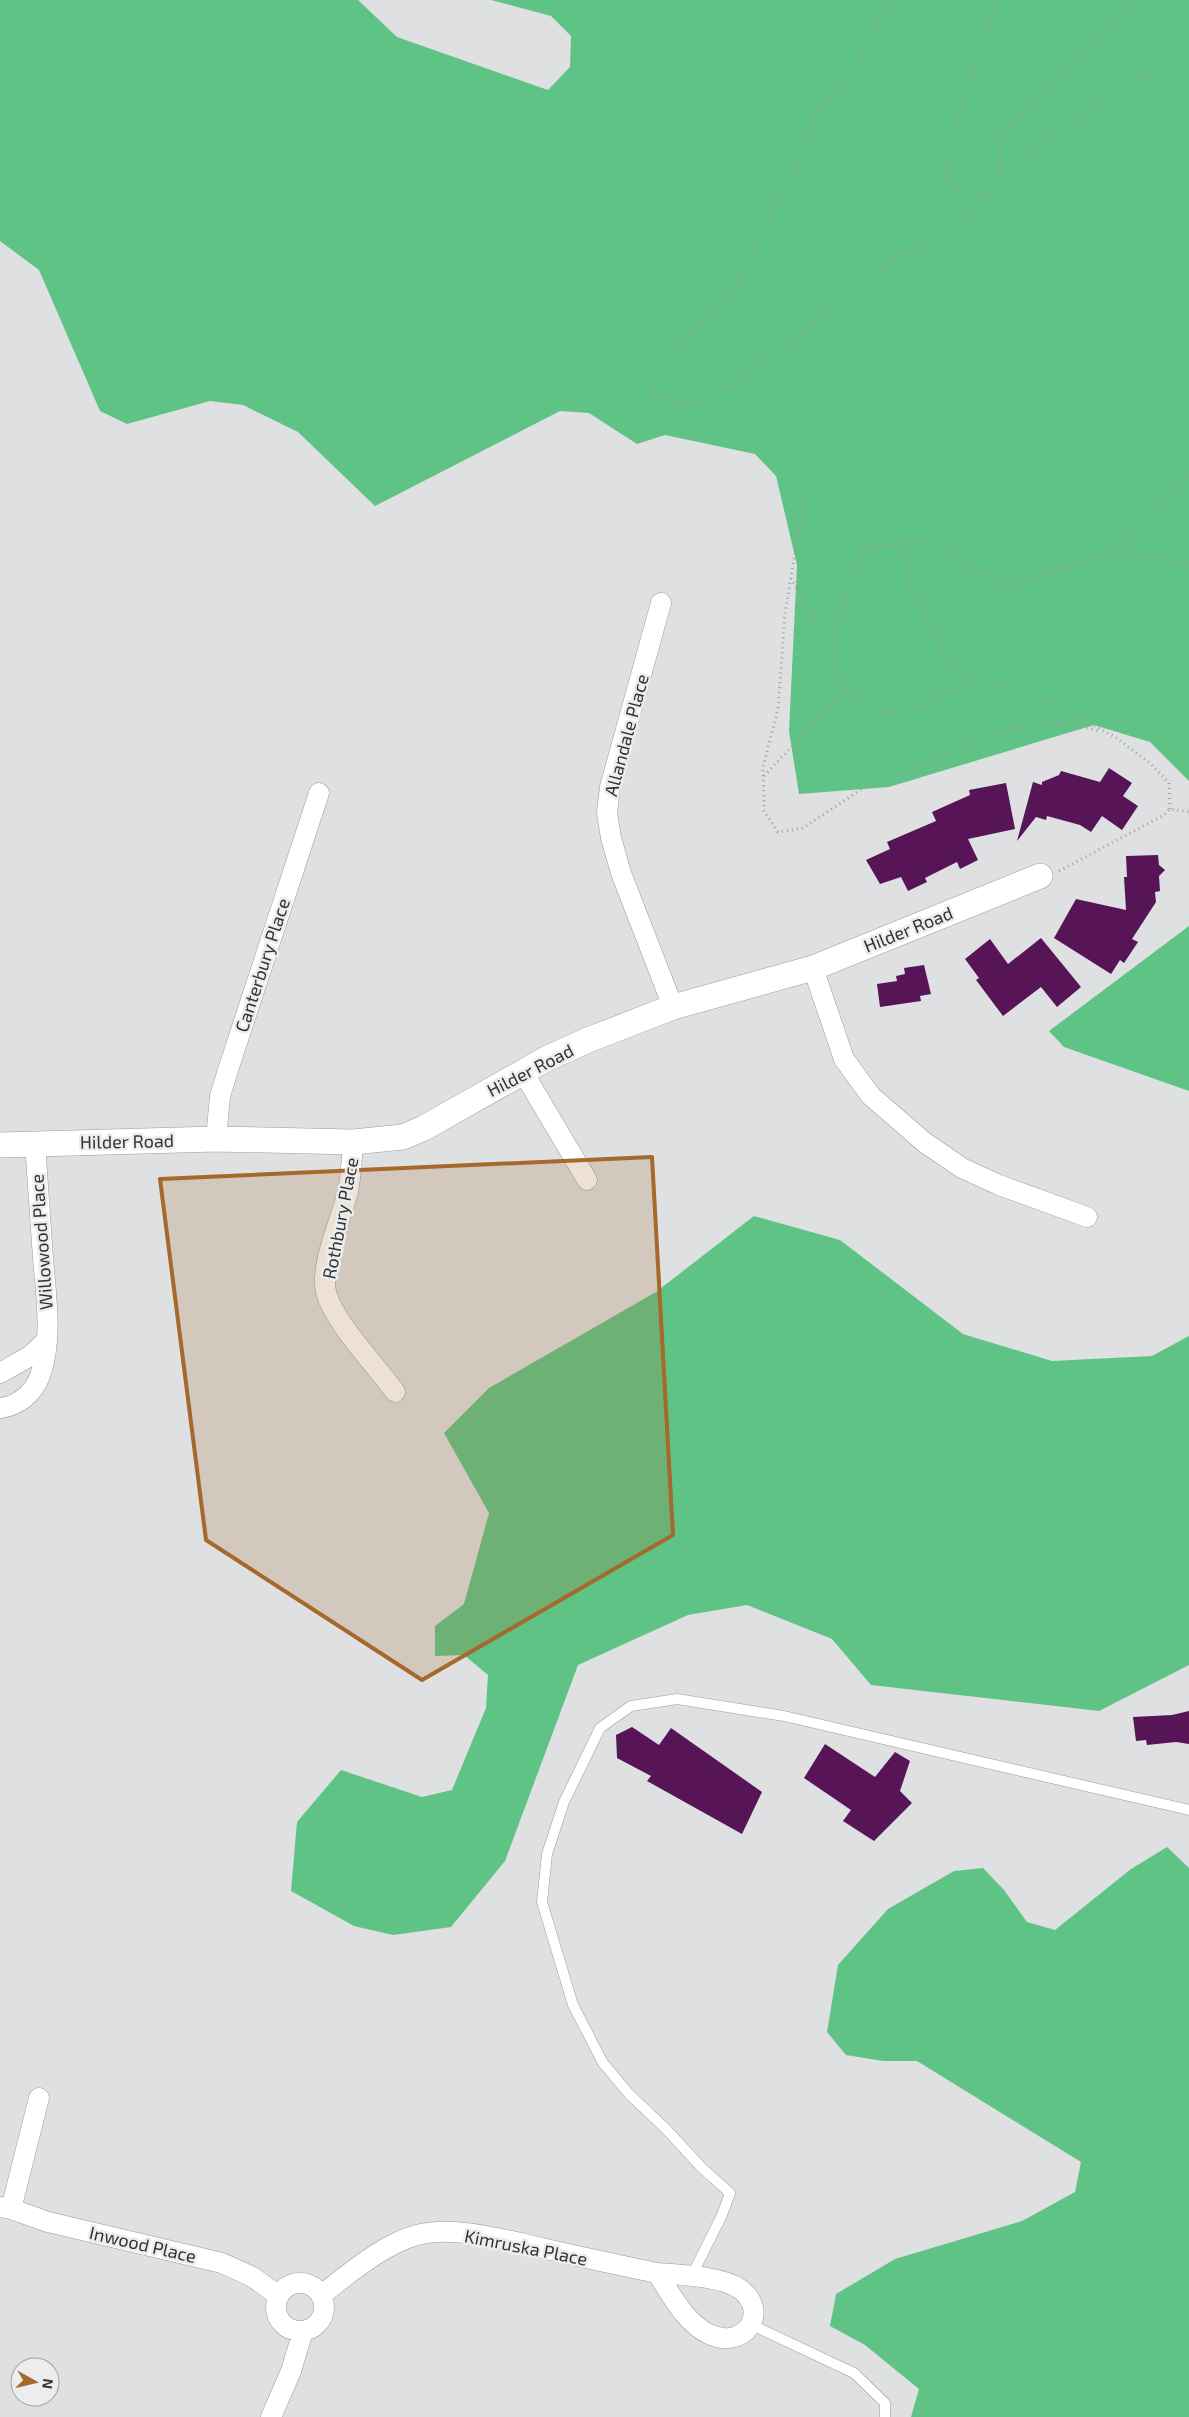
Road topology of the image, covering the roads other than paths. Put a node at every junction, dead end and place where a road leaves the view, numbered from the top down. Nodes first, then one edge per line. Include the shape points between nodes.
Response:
1 (661, 603) dead end
2 (319, 793) dead end
3 (1040, 876) road end
4 (813, 968) junction
5 (673, 1007) junction
6 (523, 1072) junction
7 (216, 1139) junction
8 (353, 1142) junction
9 (35, 1143) junction
10 (0, 1145) edge
11 (587, 1180) dead end
12 (1087, 1217) dead end
13 (46, 1341) junction
14 (0, 1373) edge
15 (395, 1392) dead end
16 (0, 1408) edge
17 (1189, 1810) edge
18 (38, 2098) dead end
19 (5, 2208) edge
20 (657, 2273) junction
21 (691, 2277) junction
22 (321, 2295) junction
23 (279, 2296) junction
24 (752, 2325) junction
25 (302, 2331) junction
26 (271, 2417) edge
27 (885, 2417) edge

1 - 5 street, Allandale Place via 614,774 607,812 610,838 621,873
2 - 7 street, Canterbury Place via 220,1096
3 - 4 street, Hilder Road
4 - 5 street, Hilder Road
4 - 12 street via 844,1059 871,1096 924,1142 962,1168
5 - 6 street, Hilder Road via 588,1040
6 - 8 street, Hilder Road via 403,1137
6 - 11 street
7 - 8 street, Hilder Road
7 - 9 street, Hilder Road
8 - 15 street, Rothbury Place via 348,1192 330,1246 326,1291 336,1313
9 - 10 street, Hilder Road
9 - 13 street, Willowood Place
13 - 14 street via 30,1356
13 - 16 street, Willowood Place via 39,1378 30,1393 19,1402
17 - 21 lane via 784,1716 718,1704 677,1699 631,1706 600,1728 564,1802 547,1854 542,1902 573,2006 603,2064 702,2168 730,2192 722,2216
18 - 19 street
19 - 23 street, Inwood Place via 48,2222 222,2263 251,2276
20 - 21 street, Kimruska Place
20 - 22 street, Kimruska Place via 498,2239 438,2233 418,2235 369,2259
20 - 24 street via 681,2309 708,2334 734,2338
21 - 24 street, Kimruska Place via 739,2289 749,2299 754,2312
22 - 23 street via 312,2286 300,2283 288,2287
22 - 25 street via 322,2318 314,2327
23 - 25 street via 276,2308 280,2320 290,2329
24 - 27 lane via 854,2374 885,2403
25 - 26 street via 291,2372

